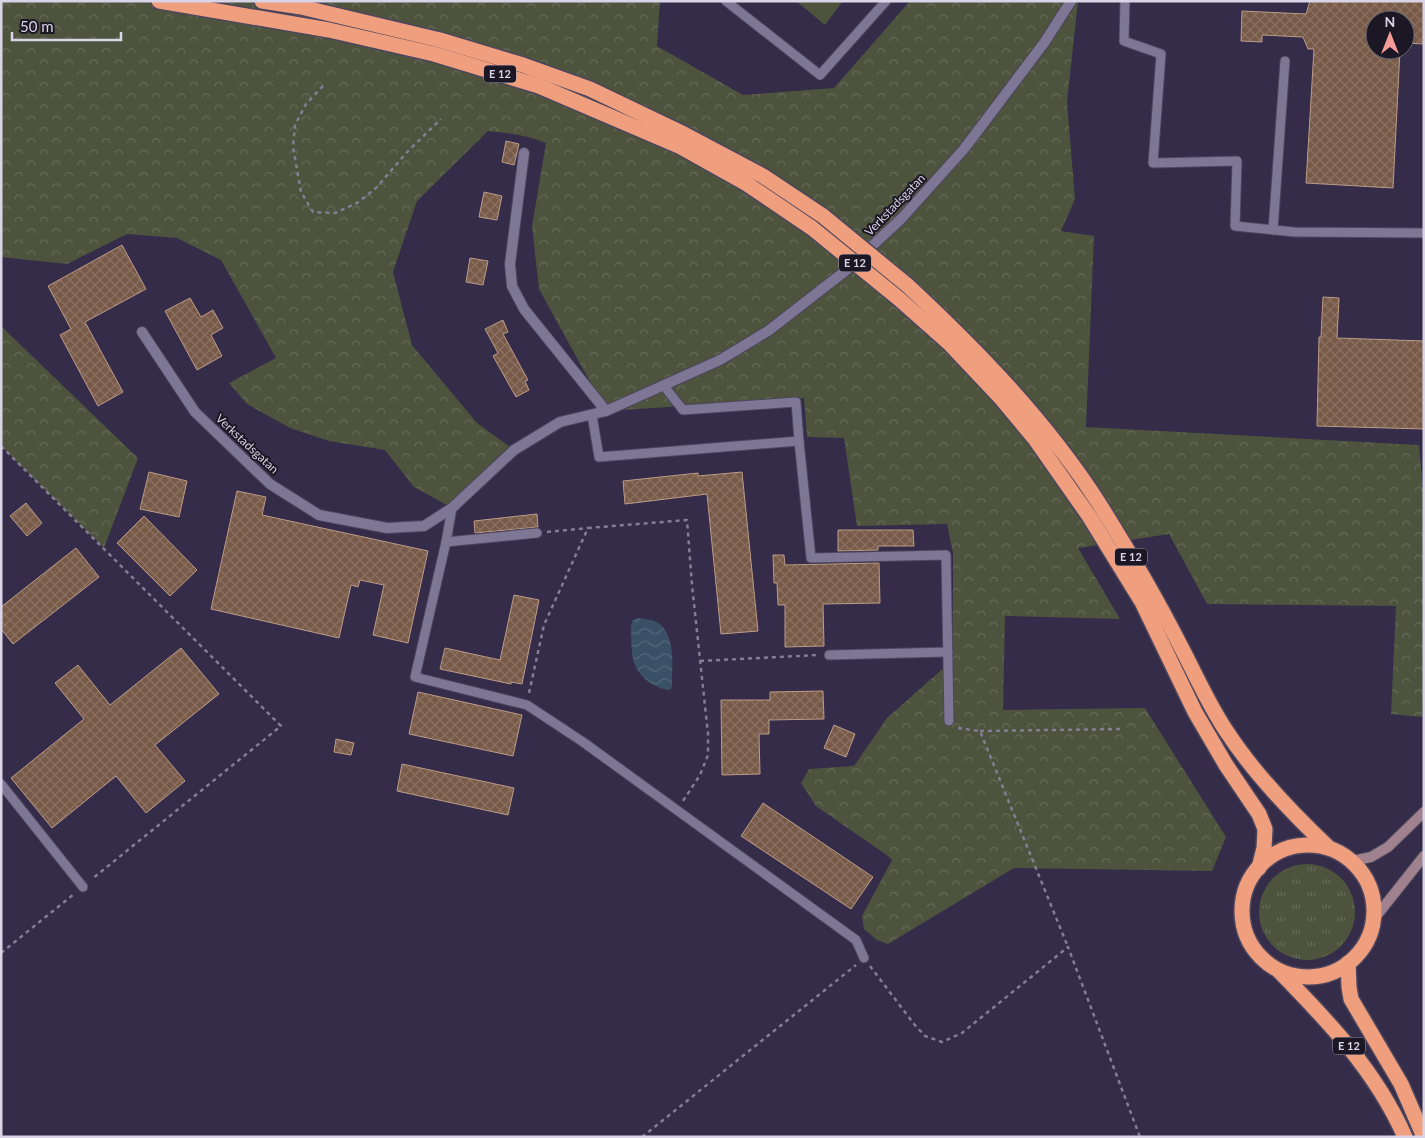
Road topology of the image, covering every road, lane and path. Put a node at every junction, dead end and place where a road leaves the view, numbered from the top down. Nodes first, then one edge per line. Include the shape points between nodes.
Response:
1 (159, 1) edge
2 (262, 1) edge
3 (726, 1) edge
4 (886, 1) edge
5 (1071, 1) edge
6 (1125, 1) edge
7 (1285, 61) dead end
8 (323, 86) dead end
9 (441, 119) dead end
10 (524, 154) dead end
11 (1273, 230) junction
12 (1424, 233) edge
13 (902, 291) junction
14 (142, 332) dead end
15 (664, 386) junction
16 (606, 411) junction
17 (592, 415) junction
18 (799, 441) junction
19 (1, 446) edge
20 (452, 508) junction
21 (588, 528) junction
22 (537, 533) joint
23 (446, 542) junction
24 (948, 652) junction
25 (829, 655) joint
26 (700, 661) junction
27 (527, 705) junction
28 (950, 721) joint
29 (1123, 729) dead end
30 (980, 731) junction
31 (1, 784) edge
32 (677, 811) junction
33 (1424, 812) edge
34 (1329, 848) junction
35 (1424, 856) edge
36 (1352, 861) junction
37 (1259, 868) junction
38 (83, 887) junction
39 (1374, 919) junction
40 (1068, 947) junction
41 (1, 953) edge
42 (864, 958) junction
43 (1348, 964) junction
44 (1276, 968) junction
45 (642, 1137) edge
46 (1140, 1137) edge
47 (1405, 1137) edge
48 (1424, 1137) edge

1 - 13 highway, E 12, bridge via 329,30 434,54 539,86 680,146 746,184
2 - 13 highway, E 12, bridge via 440,40 590,89 763,176 823,216
3 - 4 lane via 820,75
5 - 15 street, Verkstadsgatan via 1044,44 964,149 894,226 844,272 768,331 720,360
6 - 11 lane via 1124,41 1161,54 1153,163 1237,161 1235,226
7 - 11 lane
8 - 9 path via 306,104 295,125 293,147 301,192 313,212 335,213 357,203 376,188
10 - 16 street via 510,264 512,286 524,309
11 - 12 lane
13 - 34 highway, E 12 via 957,331 1018,397 1066,458 1149,585 1227,732 1296,817
13 - 37 highway, E 12 via 1035,439 1094,524 1142,602 1195,712 1259,814 1265,829
14 - 20 street, Verkstadsgatan via 195,412 270,484 319,515 387,528 424,526
15 - 16 street, Verkstadsgatan
15 - 18 lane via 682,410 796,402
16 - 17 street, Verkstadsgatan
17 - 18 lane via 599,457
17 - 20 street, Verkstadsgatan via 560,422 514,450
18 - 24 lane via 811,558 946,555
19 - 38 path via 281,726
20 - 23 lane
21 - 22 path
21 - 26 path via 687,520
21 - 27 path via 544,625
22 - 23 lane
23 - 27 lane via 415,677
24 - 25 lane
24 - 28 lane
25 - 26 path
26 - 32 path via 708,755 700,775
27 - 32 lane
28 - 30 path via 960,729
29 - 30 path
30 - 40 path
31 - 38 lane
32 - 42 lane via 856,940
33 - 36 main road via 1388,847 1371,857
34 - 36 highway, E 12
34 - 37 highway, E 12 via 1291,847 1269,858
35 - 39 main road
36 - 39 highway, E 12 via 1368,882
37 - 44 highway, E 12 via 1246,889 1244,928 1256,951
38 - 41 path
39 - 43 highway, E 12 via 1366,943
40 - 42 path via 962,1033 942,1042 926,1036 914,1024
40 - 46 path
42 - 45 path
43 - 44 highway, E 12 via 1326,975 1313,977 1288,974
43 - 48 highway, E 12 via 1351,1000 1401,1084
44 - 47 highway, E 12 via 1351,1048 1385,1098

